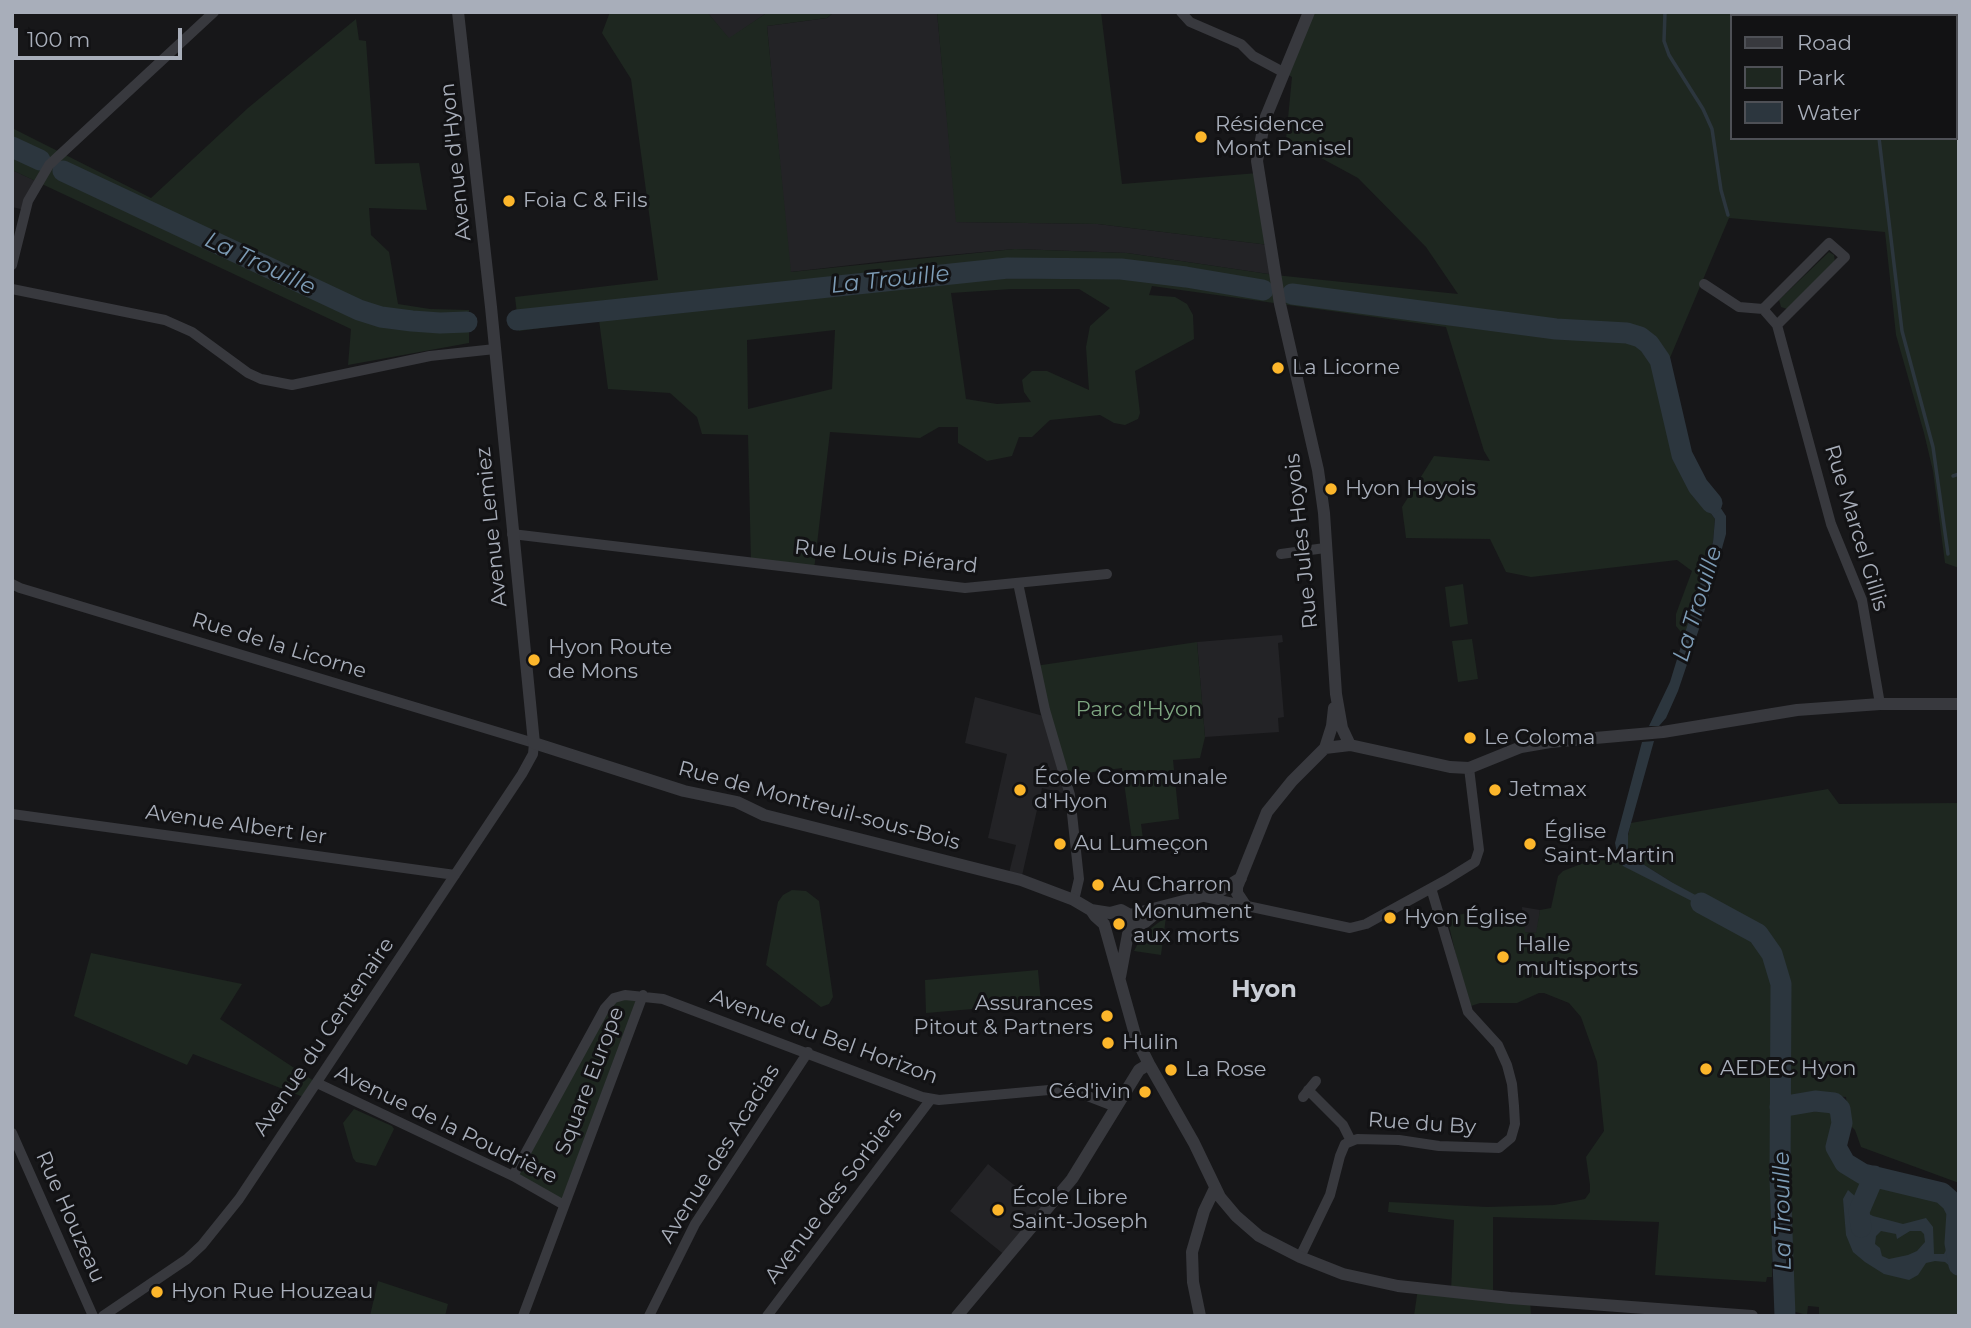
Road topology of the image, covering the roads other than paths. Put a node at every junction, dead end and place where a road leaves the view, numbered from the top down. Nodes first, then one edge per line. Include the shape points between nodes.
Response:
1 (201, 12) edge
2 (214, 12) edge
3 (458, 12) edge
4 (1181, 12) edge
5 (1309, 12) edge
6 (199, 25) junction
7 (1283, 72) junction
8 (12, 265) edge
9 (1704, 284) dead end
10 (12, 289) edge
11 (491, 307) joint
12 (1763, 309) junction
13 (1777, 325) junction
14 (495, 349) junction
15 (512, 534) junction
16 (1325, 548) junction
17 (1281, 554) dead end
18 (1107, 574) dead end
19 (12, 583) edge
20 (1018, 583) junction
21 (1336, 694) junction
22 (1880, 704) junction
23 (1959, 704) edge
24 (534, 743) junction
25 (1350, 745) junction
26 (1325, 748) junction
27 (1469, 768) junction
28 (12, 814) edge
29 (455, 875) junction
30 (1240, 882) junction
31 (1431, 888) junction
32 (1204, 897) junction
33 (1074, 900) junction
34 (1245, 905) junction
35 (1107, 923) junction
36 (1130, 926) junction
37 (1120, 977) junction
38 (643, 995) junction
39 (808, 1052) junction
40 (1149, 1064) junction
41 (1316, 1081) dead end
42 (317, 1083) junction
43 (931, 1099) junction
44 (1116, 1107) junction
45 (12, 1133) edge
46 (1351, 1141) junction
47 (513, 1176) junction
48 (1215, 1188) junction
49 (564, 1205) junction
50 (1300, 1257) junction
51 (93, 1316) edge
52 (103, 1316) edge
53 (523, 1316) edge
54 (649, 1316) edge
55 (767, 1316) edge
56 (957, 1316) edge
57 (1200, 1316) edge
58 (1752, 1316) edge

1 - 6 street
2 - 6 street
3 - 11 street, Avenue d'Hyon
4 - 7 street via 1190,22 1241,44
5 - 7 street, Rue Jules Hoyois
6 - 8 street via 40,177 24,210
7 - 16 street, Rue Jules Hoyois via 1265,119 1257,161 1280,304 1318,470
9 - 12 street via 1739,307
10 - 14 street via 165,320 192,331 248,373 292,385 429,356
11 - 14 street, Avenue Lemiez
12 - 13 street, Rue Marcel Gillis
12 - 13 street via 1829,243 1845,257
13 - 22 street, Rue Marcel Gillis via 1831,524 1862,600
14 - 15 street, Avenue Lemiez
15 - 20 street, Rue Louis Piérard via 965,588
15 - 24 street, Avenue Lemiez
16 - 17 street
16 - 21 street, Rue Jules Hoyois
18 - 20 street, Rue Louis Piérard
19 - 24 street, Rue de la Licorne
20 - 33 street via 1045,710 1070,794 1079,879
21 - 25 street, Rue Jules Hoyois
21 - 26 street, Rue Jules Hoyois
22 - 23 street
22 - 27 street via 1550,742 1521,747
24 - 29 street, Avenue du Centenaire via 530,761
24 - 33 street, Rue de Montreuil-sous-Bois via 684,791 737,802 764,815 1009,877
25 - 26 street
25 - 27 street
26 - 30 street via 1267,812
27 - 31 street via 1479,850 1469,867
28 - 29 street, Avenue Albert Ier
29 - 42 street, Avenue du Centenaire
30 - 32 street
30 - 34 street via 1237,892
31 - 34 street via 1350,928
31 - 46 street, Rue du By via 1468,1012 1498,1045 1507,1065 1515,1124 1511,1138 1499,1148
32 - 34 street
32 - 36 street via 1162,908 1145,922
33 - 35 street, Rue de Montreuil-sous-Bois
35 - 36 street via 1116,938
35 - 36 street via 1121,910
35 - 37 street
36 - 37 street
37 - 40 street via 1136,1038
38 - 39 street, Avenue du Bel Horizon
38 - 47 street, Square Europe via 619,995 609,1002
38 - 49 street, Square Europe
39 - 43 street, Avenue du Bel Horizon
39 - 54 street, Avenue des Acacias via 695,1224
40 - 44 street via 1139,1070
40 - 48 street
41 - 46 street, Rue du By via 1306,1094 1343,1125
42 - 47 street, Avenue de la Poudrière
42 - 52 street, Avenue du Centenaire via 239,1199 202,1245
43 - 44 street, Avenue du Bel Horizon via 1060,1089
43 - 55 street, Avenue des Sorbiers
44 - 56 street via 1072,1178
45 - 51 street, Rue Houzeau
46 - 50 street, Rue du By via 1345,1144 1330,1195
47 - 49 street, Avenue de la Poudrière
48 - 50 street via 1259,1236
48 - 57 street via 1192,1252
49 - 53 street, Avenue de la Poudrière
50 - 58 street via 1343,1274 1398,1286

